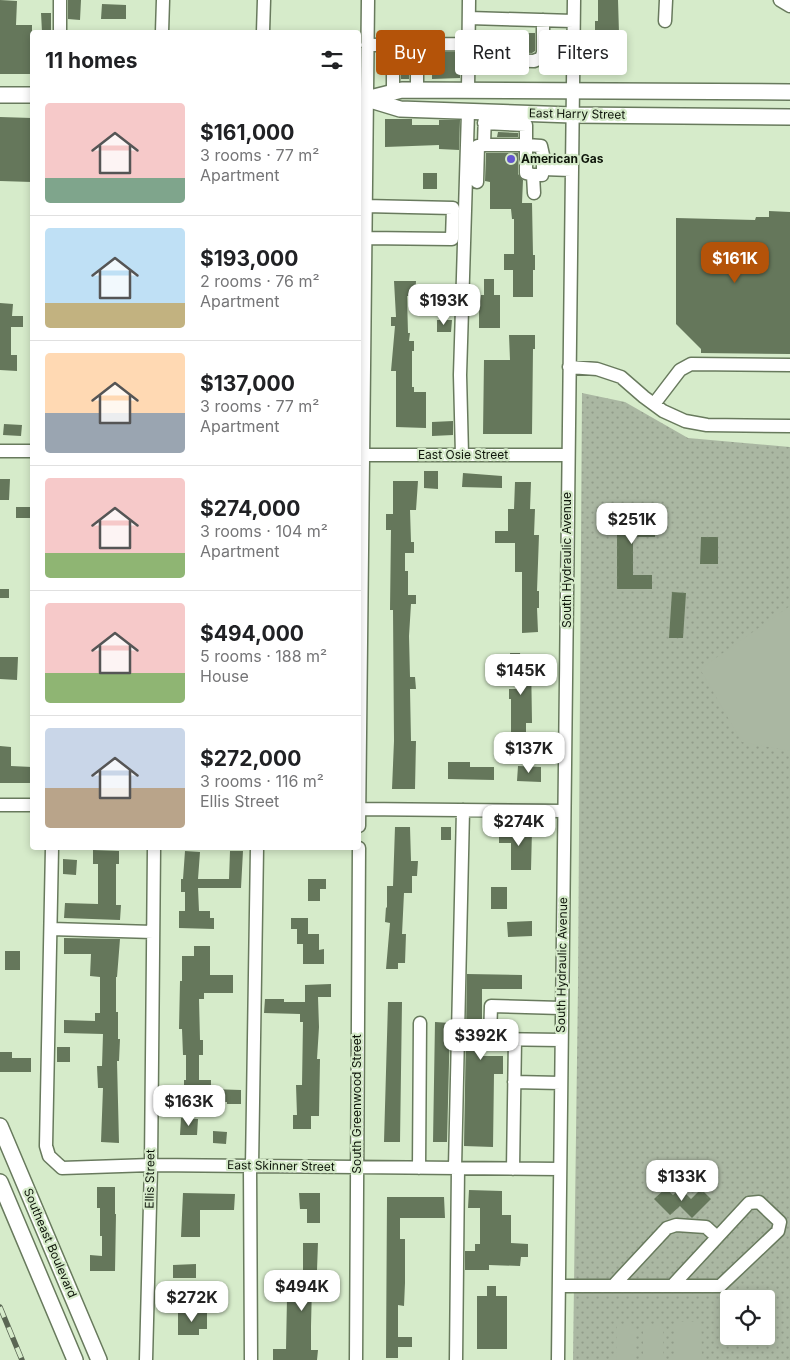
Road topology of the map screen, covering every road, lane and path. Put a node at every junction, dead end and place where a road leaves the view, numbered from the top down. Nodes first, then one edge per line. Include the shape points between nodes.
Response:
1 (60, 0) edge
2 (163, 0) edge
3 (264, 0) edge
4 (368, 0) edge
5 (470, 0) edge
6 (574, 0) edge
7 (666, 0) edge
8 (780, 0) edge
9 (790, 6) edge
10 (469, 18) junction
11 (543, 20) junction
12 (573, 20) junction
13 (666, 21) dead end
14 (60, 30) edge
15 (162, 30) edge
16 (263, 30) edge
17 (469, 30) edge
18 (367, 45) junction
19 (376, 45) edge
20 (529, 61) edge
21 (393, 75) edge
22 (417, 75) edge
23 (468, 75) edge
24 (417, 90) junction
25 (468, 90) junction
26 (572, 91) junction
27 (393, 92) junction
28 (790, 92) edge
29 (0, 95) edge
30 (30, 95) edge
31 (362, 99) edge
32 (468, 112) junction
33 (572, 115) junction
34 (790, 116) edge
35 (485, 118) junction
36 (526, 119) junction
37 (484, 145) junction
38 (526, 145) junction
39 (571, 170) junction
40 (538, 172) junction
41 (477, 182) dead end
42 (534, 193) dead end
43 (365, 206) junction
44 (365, 238) junction
45 (790, 365) edge
46 (568, 367) junction
47 (654, 404) junction
48 (790, 426) edge
49 (0, 451) edge
50 (30, 452) edge
51 (361, 455) edge
52 (462, 455) junction
53 (567, 455) junction
54 (0, 805) edge
55 (30, 806) edge
56 (361, 809) edge
57 (463, 810) junction
58 (563, 811) junction
59 (52, 850) edge
60 (154, 850) edge
61 (257, 850) edge
62 (358, 850) edge
63 (50, 929) junction
64 (153, 932) junction
65 (561, 1008) junction
66 (420, 1023) dead end
67 (515, 1039) junction
68 (561, 1040) junction
69 (514, 1082) junction
70 (560, 1083) junction
71 (0, 1126) edge
72 (151, 1165) junction
73 (251, 1166) junction
74 (357, 1167) junction
75 (419, 1168) junction
76 (457, 1168) junction
77 (513, 1169) junction
78 (560, 1169) junction
79 (0, 1182) edge
80 (717, 1237) junction
81 (559, 1286) junction
82 (613, 1286) junction
83 (672, 1286) junction
84 (75, 1360) edge
85 (99, 1360) edge
86 (146, 1360) edge
87 (251, 1360) edge
88 (356, 1360) edge
89 (456, 1360) edge
90 (558, 1360) edge

1 - 14 street
2 - 15 street
3 - 16 street
4 - 18 street
5 - 10 street
6 - 12 street, South Hydraulic Avenue
7 - 13 street
8 - 9 street
10 - 11 street
10 - 17 street
11 - 12 street
11 - 20 street via 543,53 541,58
12 - 26 street, South Hydraulic Avenue
18 - 19 street
18 - 31 street
21 - 27 street
22 - 24 street
23 - 25 street
24 - 25 main road, East Harry Street
24 - 27 main road, East Harry Street
25 - 26 main road, East Harry Street
26 - 28 main road, East Harry Street
26 - 33 street, South Hydraulic Avenue
27 - 31 main road, East Harry Street
29 - 30 main road
31 - 32 main road, East Harry Street via 400,110
31 - 43 street
32 - 35 main road, East Harry Street
32 - 52 street via 460,365
33 - 34 main road, East Harry Street
33 - 36 main road, East Harry Street
33 - 39 street, South Hydraulic Avenue
35 - 36 main road, East Harry Street
35 - 37 street
36 - 38 street
37 - 38 street
37 - 41 street via 478,146
38 - 40 street via 526,173
38 - 40 street via 541,146 543,156
39 - 40 street
39 - 46 street, South Hydraulic Avenue
40 - 42 street
43 - 44 street
43 - 44 street via 453,208 452,239
44 - 51 street
45 - 47 street via 691,364 680,370
46 - 47 street via 597,369 621,377
46 - 53 street, South Hydraulic Avenue
47 - 48 street via 685,421 707,425
49 - 50 street
51 - 52 street, East Osie Street
52 - 53 street, East Osie Street
53 - 58 street, South Hydraulic Avenue
54 - 55 street
56 - 57 street
57 - 58 street
57 - 76 street
58 - 65 street, South Hydraulic Avenue
59 - 63 street
60 - 64 street, Ellis Street
61 - 73 street
62 - 74 street, South Greenwood Street
63 - 64 street
63 - 72 street, East Skinner Street via 46,1146 49,1156 62,1168
64 - 72 street, Ellis Street
65 - 67 street via 491,1006 490,1038
65 - 68 street, South Hydraulic Avenue
66 - 75 street
67 - 68 street
67 - 69 street
68 - 70 street, South Hydraulic Avenue
69 - 70 street
69 - 77 street
70 - 78 street, South Hydraulic Avenue
71 - 85 main road, Southeast Boulevard
72 - 73 street, East Skinner Street
72 - 86 street, Ellis Street
73 - 74 street, East Skinner Street
73 - 87 street
74 - 75 street, East Skinner Street
74 - 88 street, South Greenwood Street
75 - 76 street, East Skinner Street
76 - 77 street, East Skinner Street
76 - 89 street
77 - 78 street, East Skinner Street
78 - 81 street, South Hydraulic Avenue
79 - 84 main road, Southeast Boulevard
80 - 82 street via 706,1227 676,1225 667,1228
80 - 83 street
80 - 83 street via 749,1203 759,1202 780,1222 778,1231 720,1286
81 - 82 street
81 - 90 street, South Hydraulic Avenue
82 - 83 street

